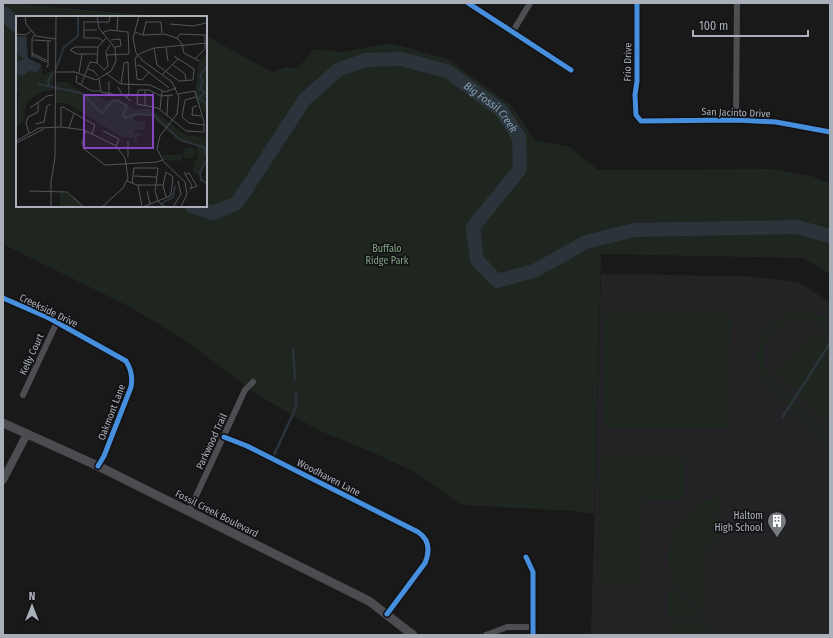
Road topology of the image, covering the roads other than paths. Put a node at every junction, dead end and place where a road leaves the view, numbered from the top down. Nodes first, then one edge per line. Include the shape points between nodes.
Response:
1 (468, 3) edge
2 (530, 3) edge
3 (637, 3) edge
4 (737, 3) edge
5 (512, 32) junction
6 (571, 70) dead end
7 (640, 120) joint
8 (736, 120) junction
9 (830, 124) edge
10 (830, 132) edge
11 (3, 298) edge
12 (57, 322) junction
13 (87, 338) joint
14 (253, 382) dead end
15 (24, 395) dead end
16 (3, 424) edge
17 (27, 434) junction
18 (224, 437) junction
19 (98, 466) junction
20 (3, 480) edge
21 (189, 511) junction
22 (526, 557) dead end
23 (387, 614) junction
24 (533, 627) junction
25 (414, 635) edge
26 (486, 635) edge
27 (533, 635) edge

1 - 5 street
2 - 5 street
3 - 7 street, Frio Drive via 635,95 636,115
4 - 8 street
5 - 6 street
7 - 8 street, San Jacinto Drive
8 - 10 street, San Jacinto Drive via 776,122
9 - 10 street
11 - 12 street, Creekside Drive
12 - 13 street, Creekside Drive
12 - 15 street, Kelly Court
13 - 19 street, Oakmont Lane via 126,361 132,381
14 - 18 street, Parkwood Trail via 245,390
16 - 17 main road, Fossil Creek Boulevard
17 - 19 main road, Fossil Creek Boulevard
17 - 20 street
18 - 21 street, Parkwood Trail
18 - 23 street, Woodhaven Lane via 247,446 424,536 429,548 425,563
19 - 21 main road, Fossil Creek Boulevard
21 - 23 main road, Fossil Creek Boulevard via 369,601
22 - 24 street via 534,572
23 - 25 main road, Fossil Creek Boulevard
24 - 26 street via 507,627
24 - 27 street

